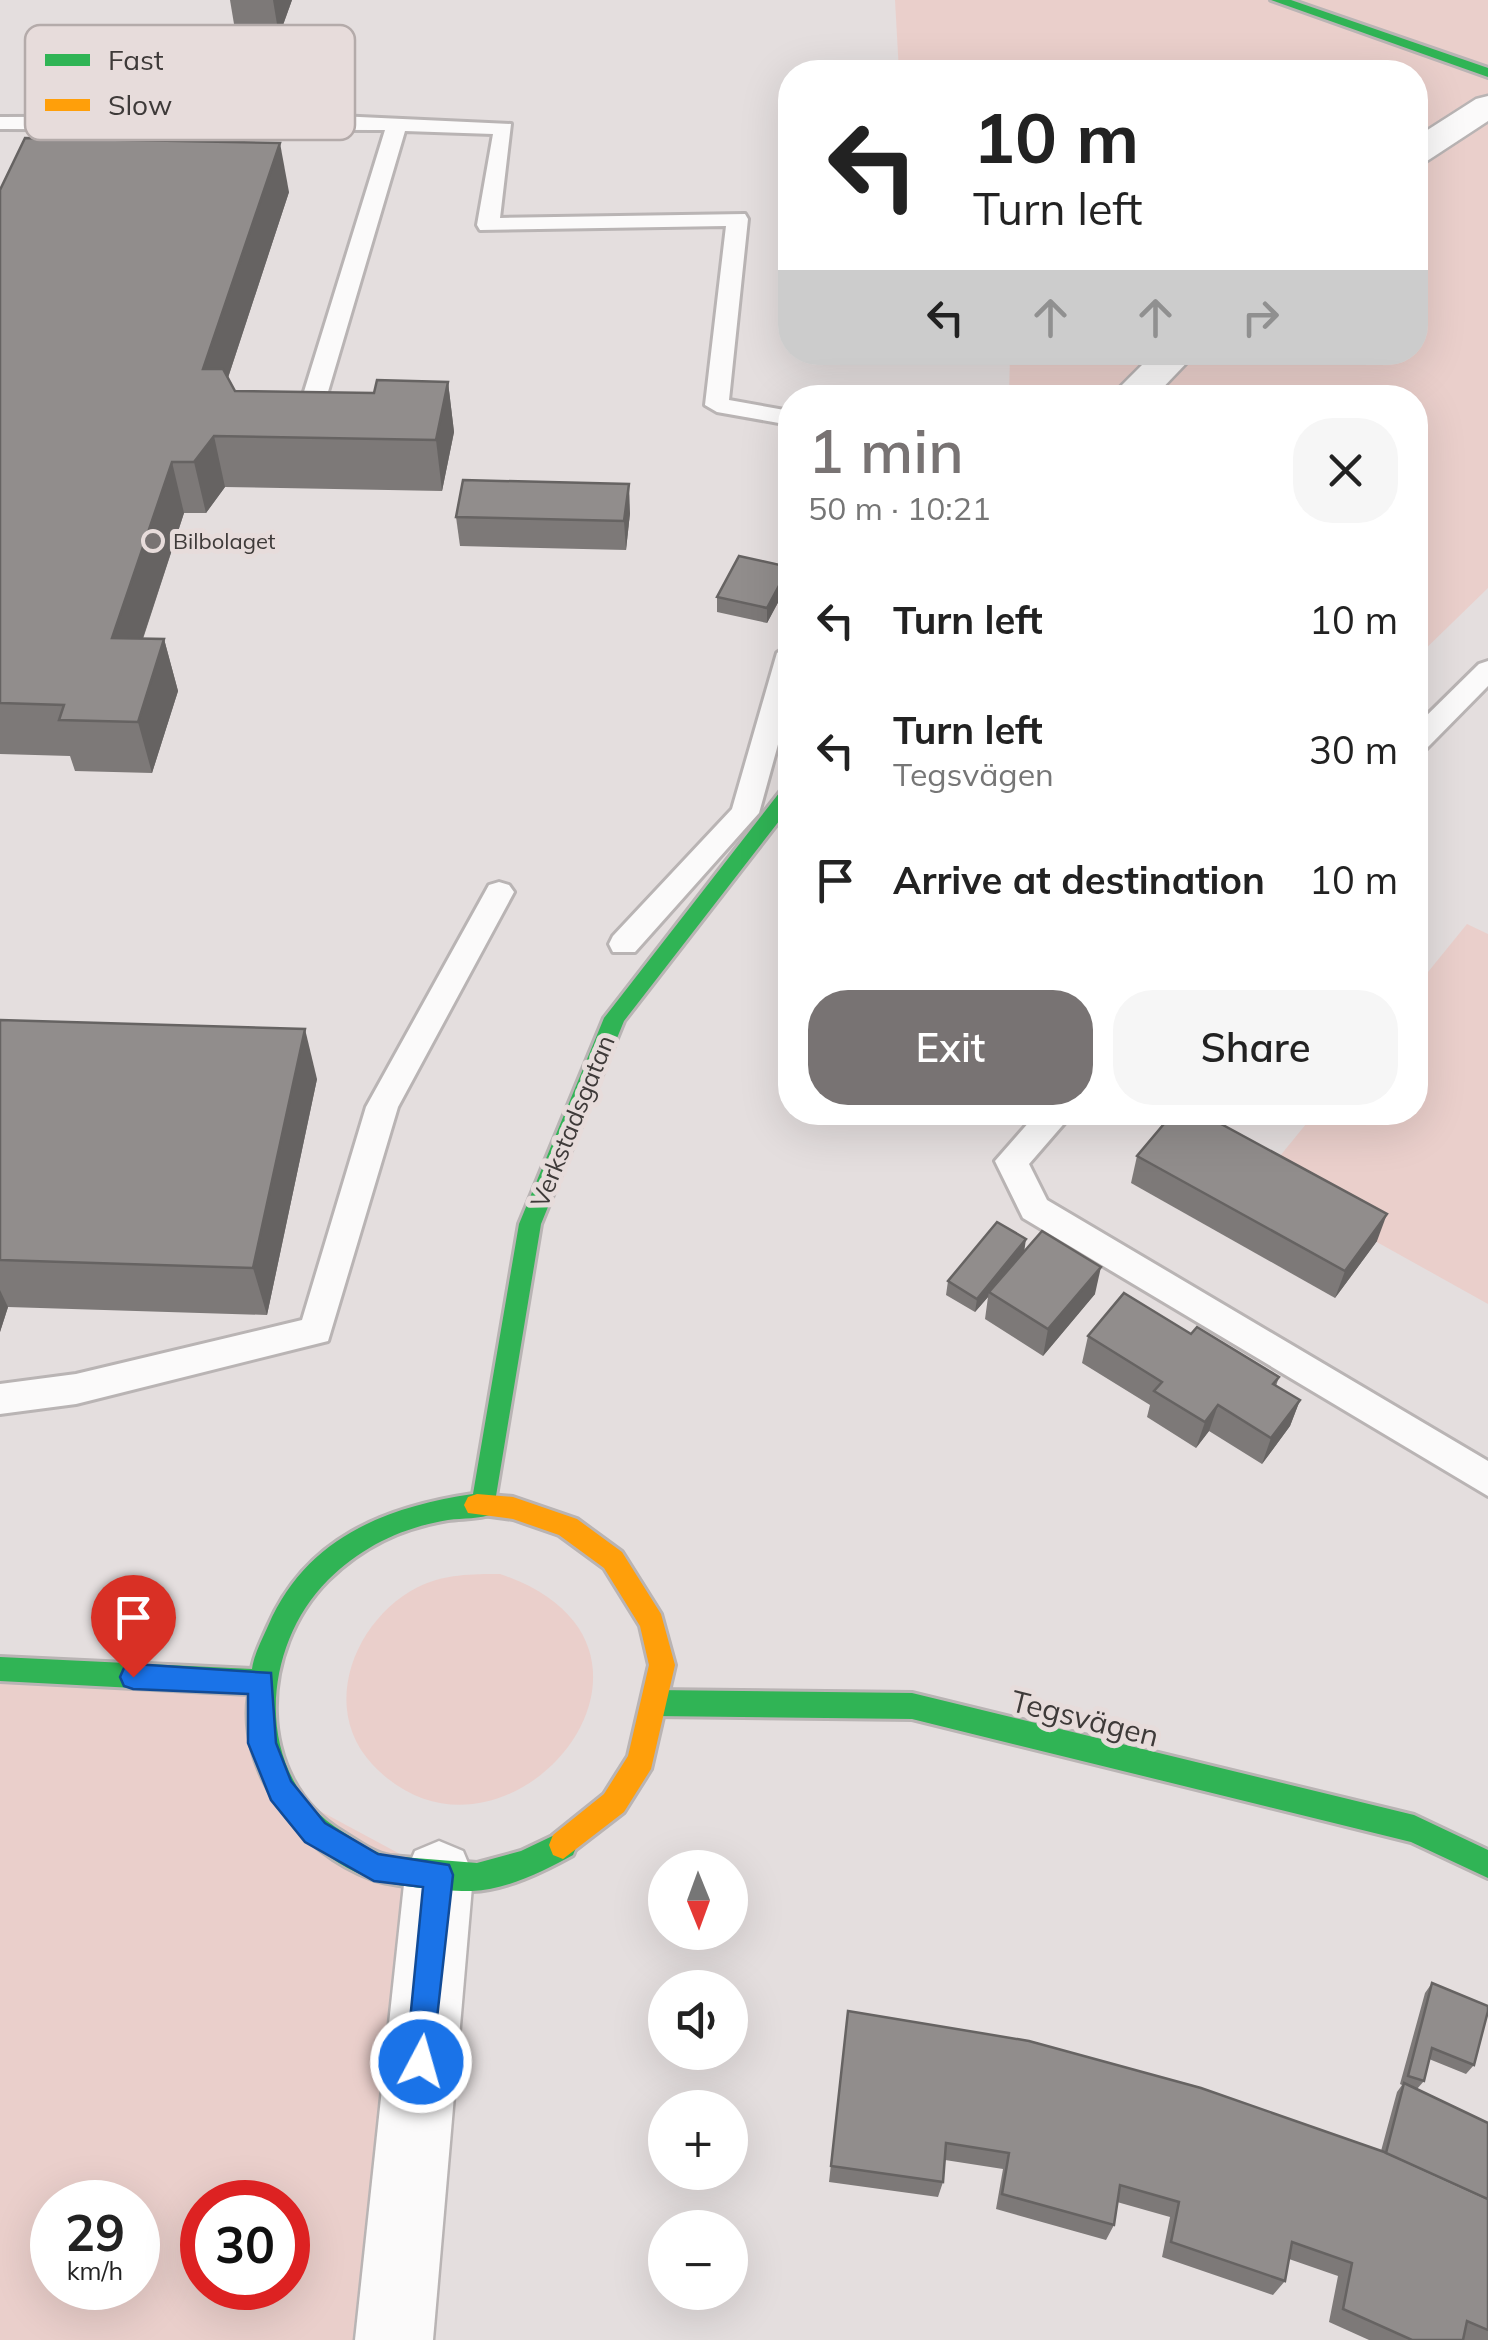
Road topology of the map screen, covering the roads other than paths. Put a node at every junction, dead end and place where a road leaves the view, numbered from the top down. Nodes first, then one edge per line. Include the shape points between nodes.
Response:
1 (1278, 0) edge
2 (1334, 0) edge
3 (1403, 34) junction
4 (1488, 51) edge
5 (1488, 73) edge
6 (1488, 106) edge
7 (0, 123) edge
8 (25, 123) edge
9 (355, 124) edge
10 (397, 124) junction
11 (1428, 145) edge
12 (1164, 365) edge
13 (1144, 385) edge
14 (316, 396) edge
15 (778, 416) edge
16 (1488, 670) edge
17 (778, 694) edge
18 (1428, 730) edge
19 (778, 807) edge
20 (499, 892) dead end
21 (624, 944) dead end
22 (1046, 1125) edge
23 (0, 1399) edge
24 (1488, 1480) edge
25 (484, 1506) junction
26 (0, 1669) edge
27 (262, 1682) junction
28 (655, 1703) junction
29 (1488, 1864) edge
30 (439, 1875) junction
31 (394, 2340) edge

1 - 3 main road
2 - 3 main road
3 - 4 main road
3 - 5 main road
6 - 11 street
7 - 8 lane
9 - 10 lane
10 - 14 lane
10 - 15 lane via 504,128 488,225 737,219 717,406
12 - 13 street
16 - 18 lane
17 - 21 lane via 744,812
19 - 25 main road, Verkstadsgatan via 615,1018 530,1224
20 - 23 lane via 382,1107 316,1332 76,1388
22 - 24 lane via 1011,1161 1035,1209
25 - 27 main road via 420,1512 363,1536 322,1567 288,1607 268,1649
25 - 28 main road via 568,1526 613,1560 652,1622 662,1665
26 - 27 main road
27 - 30 main road via 262,1743 281,1790 315,1832 374,1867
28 - 29 main road, Tegsvägen via 912,1706 1414,1829
28 - 30 main road via 642,1760 614,1802 559,1848 476,1877
30 - 31 street

